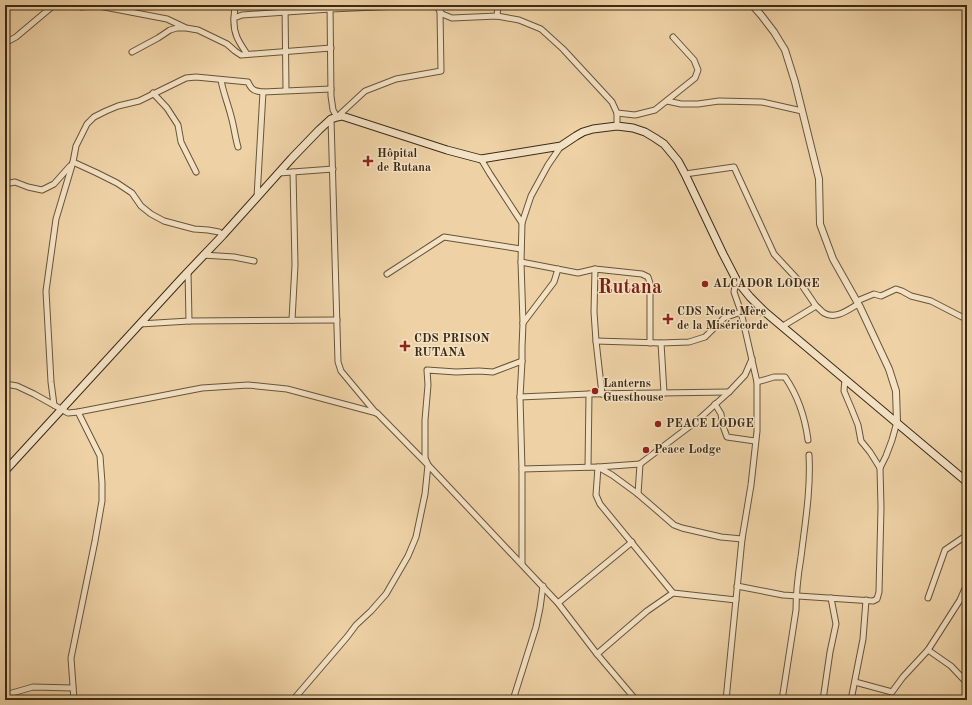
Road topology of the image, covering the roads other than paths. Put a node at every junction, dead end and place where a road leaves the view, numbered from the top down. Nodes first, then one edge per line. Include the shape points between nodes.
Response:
1 (54, 5) edge
2 (74, 5) edge
3 (91, 5) edge
4 (94, 5) edge
5 (235, 5) edge
6 (285, 5) edge
7 (423, 5) edge
8 (436, 5) edge
9 (498, 5) edge
10 (751, 6) edge
11 (330, 7) edge
12 (440, 11) junction
13 (285, 12) junction
14 (497, 16) junction
15 (234, 18) junction
16 (186, 28) junction
17 (673, 37) dead end
18 (5, 43) edge
19 (331, 48) junction
20 (132, 52) dead end
21 (286, 52) junction
22 (247, 54) junction
23 (221, 80) junction
24 (331, 89) junction
25 (286, 90) junction
26 (263, 92) junction
27 (153, 94) junction
28 (666, 101) junction
29 (802, 111) junction
30 (617, 113) junction
31 (334, 118) junction
32 (617, 126) junction
33 (561, 146) junction
34 (238, 147) dead end
35 (481, 159) junction
36 (72, 163) junction
37 (333, 169) junction
38 (196, 172) dead end
39 (293, 172) junction
40 (279, 173) junction
41 (685, 174) junction
42 (5, 184) edge
43 (257, 197) junction
44 (522, 222) junction
45 (223, 235) junction
46 (521, 250) junction
47 (203, 255) junction
48 (254, 261) dead end
49 (521, 262) junction
50 (558, 269) junction
51 (595, 269) junction
52 (188, 271) junction
53 (388, 274) dead end
54 (737, 281) junction
55 (857, 303) junction
56 (816, 306) junction
57 (741, 312) junction
58 (765, 312) junction
59 (967, 318) edge
60 (292, 320) junction
61 (337, 320) junction
62 (189, 321) junction
63 (523, 323) junction
64 (140, 324) junction
65 (783, 326) junction
66 (596, 341) junction
67 (650, 343) junction
68 (661, 344) junction
69 (752, 359) junction
70 (522, 361) junction
71 (845, 379) junction
72 (757, 382) junction
73 (5, 384) edge
74 (729, 392) junction
75 (664, 393) junction
76 (589, 394) junction
77 (602, 394) junction
78 (520, 397) junction
79 (716, 404) junction
80 (54, 405) junction
81 (62, 409) junction
82 (78, 412) junction
83 (377, 414) junction
84 (897, 422) junction
85 (808, 440) dead end
86 (756, 441) junction
87 (809, 455) dead end
88 (640, 464) junction
89 (428, 465) junction
90 (588, 467) junction
91 (598, 467) junction
92 (880, 468) junction
93 (522, 469) junction
94 (5, 471) edge
95 (967, 482) edge
96 (638, 494) junction
97 (967, 535) edge
98 (742, 539) junction
99 (632, 542) junction
100 (522, 564) junction
101 (967, 584) edge
102 (543, 586) junction
103 (737, 586) junction
104 (673, 594) junction
105 (796, 596) junction
106 (831, 598) junction
107 (928, 598) dead end
108 (736, 600) junction
109 (866, 600) junction
110 (558, 603) junction
111 (928, 650) junction
112 (597, 654) junction
113 (855, 682) junction
114 (967, 683) edge
115 (73, 688) junction
116 (5, 695) edge
117 (74, 700) edge
118 (293, 700) edge
119 (513, 700) edge
120 (636, 700) edge
121 (726, 700) edge
122 (782, 700) edge
123 (823, 700) edge
124 (851, 700) edge

1 - 18 street
2 - 3 street
4 - 16 street via 167,19
5 - 15 street
6 - 13 street
7 - 11 street
8 - 12 street
9 - 14 street
10 - 29 street via 774,32 785,50
11 - 13 street
11 - 19 street
12 - 14 street via 452,18
12 - 31 street via 441,71 396,79 365,91
13 - 15 street via 242,15
13 - 21 street
14 - 30 street via 519,20 541,29 612,102
15 - 22 street via 236,37
16 - 20 street via 170,30
16 - 22 street via 198,30 227,44 241,55
17 - 28 street via 694,60 698,70 695,78
19 - 21 street
19 - 24 street
21 - 22 street
21 - 25 street
23 - 26 street via 248,82 250,88
23 - 27 street via 186,78
23 - 34 street
24 - 25 street
24 - 31 street
25 - 26 street
26 - 43 street
27 - 36 street via 94,117 87,124 76,146
27 - 38 street via 167,108 178,125 181,142
28 - 29 street via 681,104 720,101 762,102
28 - 30 street via 655,110 635,115
29 - 55 street via 818,179 820,224 833,259
30 - 32 street
31 - 35 main road via 342,116
31 - 37 street
31 - 40 main road via 319,130
32 - 33 main road via 583,132
32 - 41 main road via 633,128 656,138 671,152
33 - 35 main road
33 - 44 street via 531,196
35 - 44 street
36 - 42 street via 54,184 42,190 15,182
36 - 45 street via 117,183 132,193 141,206 164,221
36 - 80 street via 56,219 46,291
37 - 39 street
37 - 61 street
39 - 40 street
39 - 60 street via 295,265
40 - 43 main road
41 - 54 main road
41 - 56 street via 734,167 774,254 799,281
43 - 45 main road
44 - 46 street
45 - 47 main road
46 - 49 street
46 - 53 street via 444,237
47 - 48 street
47 - 52 main road
49 - 50 street
49 - 63 street
50 - 51 street via 578,273
50 - 63 street via 554,282
51 - 66 street
51 - 67 street via 642,274 648,277
52 - 62 street
52 - 64 main road
54 - 57 street via 734,292
54 - 58 main road
55 - 56 street via 836,315 829,315
55 - 59 street via 874,294 881,296 896,289 910,296 931,301
55 - 84 street via 889,369 896,390
56 - 65 street
57 - 58 street
57 - 68 street via 724,318 705,338
57 - 69 street
58 - 65 main road
60 - 61 street
60 - 62 street
61 - 83 street via 338,362 341,371
62 - 64 street
63 - 70 street
64 - 81 main road
65 - 71 main road
66 - 67 street
66 - 77 street
67 - 68 street
68 - 75 street
69 - 72 street
69 - 74 street via 745,375
70 - 78 street
70 - 89 street via 492,372 427,370 425,458
71 - 84 main road
71 - 92 street via 844,391 862,441
72 - 85 street via 785,377 803,414
72 - 86 street
73 - 80 street via 17,386
74 - 75 street
74 - 79 street
75 - 77 street
76 - 77 street
76 - 78 street
76 - 90 street
78 - 93 street
79 - 86 street via 727,437
79 - 88 street
80 - 81 street
81 - 82 street via 68,413
81 - 94 main road
82 - 83 street via 202,388 248,385 287,389
82 - 115 street via 100,456 102,501 71,658
83 - 89 street
84 - 92 street
84 - 95 main road
86 - 98 street
87 - 105 street via 805,525
88 - 91 street
88 - 96 street
89 - 100 street
89 - 118 street via 416,537 408,556 386,594 356,625
90 - 91 street
90 - 93 street
91 - 96 street
91 - 99 street via 596,495 600,504
92 - 109 street via 879,592 877,599
93 - 100 street
96 - 98 street via 682,528
97 - 107 street via 945,550
98 - 103 street
99 - 104 street
99 - 110 street
100 - 102 street
101 - 111 street via 960,600
102 - 110 street
102 - 119 street via 536,627
103 - 105 street
103 - 108 street
104 - 108 street
104 - 112 street via 648,611
105 - 106 street
105 - 122 street
106 - 109 street
106 - 123 street via 836,624
108 - 121 street
109 - 113 street via 863,639
110 - 112 street
111 - 113 street via 892,692
111 - 114 street via 951,666
112 - 120 street
113 - 124 street
115 - 116 street via 33,687
115 - 117 street

